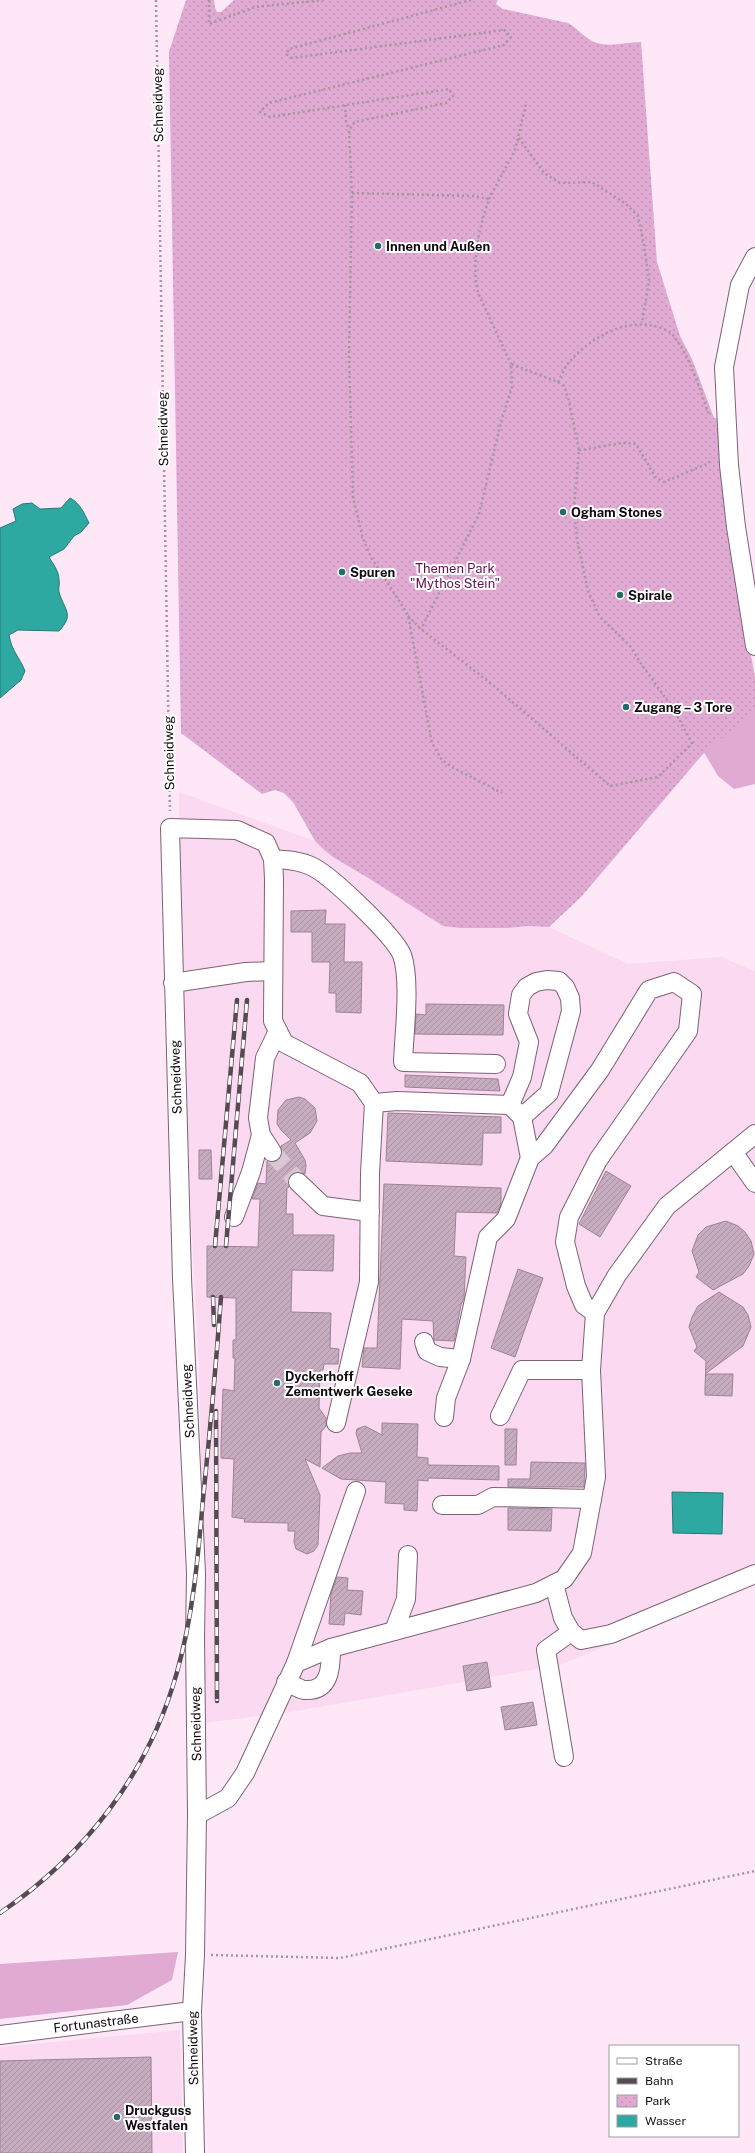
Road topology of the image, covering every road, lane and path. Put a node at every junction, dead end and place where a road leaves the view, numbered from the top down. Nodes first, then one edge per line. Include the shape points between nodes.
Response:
1 (156, 0) edge
2 (209, 0) edge
3 (324, 0) edge
4 (471, 0) edge
5 (526, 104) dead end
6 (345, 105) junction
7 (349, 130) junction
8 (519, 138) junction
9 (352, 193) junction
10 (489, 199) junction
11 (755, 257) edge
12 (642, 323) junction
13 (511, 364) junction
14 (558, 382) junction
15 (709, 417) dead end
16 (579, 450) junction
17 (712, 454) dead end
18 (408, 615) junction
19 (421, 629) junction
20 (755, 646) edge
21 (502, 793) dead end
22 (170, 828) junction
23 (273, 859) junction
24 (272, 971) junction
25 (173, 983) junction
26 (278, 1031) junction
27 (496, 1064) dead end
28 (374, 1103) junction
29 (516, 1111) junction
30 (755, 1134) edge
31 (261, 1135) junction
32 (272, 1152) tunnel mouth
33 (733, 1152) junction
34 (530, 1158) junction
35 (298, 1182) tunnel mouth
36 (755, 1183) edge
37 (370, 1212) junction
38 (234, 1217) dead end
39 (595, 1313) junction
40 (424, 1342) dead end
41 (462, 1359) junction
42 (591, 1370) junction
43 (500, 1416) dead end
44 (444, 1417) dead end
45 (336, 1423) dead end
46 (356, 1491) dead end
47 (592, 1499) junction
48 (442, 1505) dead end
49 (408, 1555) dead end
50 (755, 1574) edge
51 (554, 1584) junction
52 (394, 1631) junction
53 (570, 1632) junction
54 (331, 1648) junction
55 (296, 1663) junction
56 (286, 1682) junction
57 (564, 1757) dead end
58 (198, 1815) junction
59 (755, 1872) edge
60 (195, 1955) junction
61 (192, 2011) junction
62 (0, 2035) edge
63 (195, 2153) edge

1 - 22 path, Schneidweg
2 - 3 path via 209,24 255,7
4 - 6 path via 289,49 286,54 292,58 504,30 511,37 504,45 269,103 260,112 270,117
5 - 8 path
6 - 7 path
6 - 7 path via 448,89 453,96 446,103 355,122
7 - 9 path
8 - 10 path
8 - 12 path via 544,173 560,183 592,182 626,204 638,216 649,281
9 - 10 path via 472,196
9 - 18 path via 348,314 353,497 363,539 371,557
10 - 13 path via 480,226 476,251 476,282 478,293
11 - 20 street via 740,284 724,367 736,527
12 - 14 path via 625,325 594,340 570,361
12 - 15 path via 665,329 676,339 697,381
13 - 14 path
13 - 19 path via 512,387 478,514
14 - 16 path via 564,386 568,397
16 - 17 path via 630,442 636,444 656,478 664,482 709,463
16 - 19 path via 574,508 577,539 588,591 600,617 630,646 674,710 692,743 658,777 610,786 494,686
18 - 19 path
18 - 21 path via 432,743 442,760 452,768
22 - 23 street via 238,830 266,843
22 - 25 street, Schneidweg
23 - 24 street
23 - 27 street via 295,860 313,867 333,882 388,934 402,955 406,979 402,1062
24 - 25 street via 218,975
24 - 26 street via 273,1020
25 - 58 street, Schneidweg via 182,1286 196,1573 194,1638
26 - 28 street via 284,1043 360,1083
26 - 31 street via 265,1058 258,1118
28 - 29 street via 397,1100
28 - 37 street
29 - 29 street via 529,1042 518,1014 521,995 527,987 536,982 559,981 570,998 571,1011 549,1093
29 - 34 street
30 - 33 street
31 - 32 street
31 - 38 street via 251,1172
33 - 36 street
33 - 39 street via 667,1206 617,1275
34 - 39 street via 544,1146 600,1070 648,990 674,982 692,994 688,1031 598,1160 569,1217 564,1242 584,1305
34 - 41 street via 506,1219 488,1238
35 - 37 street via 323,1206
37 - 45 street via 369,1282
39 - 42 street
40 - 41 street via 427,1351 440,1357
41 - 44 street via 446,1398
42 - 43 street via 522,1370
42 - 47 street via 596,1477
46 - 55 street
47 - 48 street via 493,1497 478,1505
47 - 51 street via 582,1553 564,1579
49 - 52 street via 406,1598
50 - 53 street via 611,1634 582,1640
51 - 52 street via 536,1593
51 - 53 street via 563,1618
52 - 54 street
53 - 57 street via 546,1650
54 - 55 street
54 - 56 street via 331,1668 326,1682 316,1688 304,1690
55 - 56 street
56 - 58 street via 245,1773 228,1798
58 - 60 street, Schneidweg
59 - 60 path via 340,1958
60 - 61 street, Schneidweg
61 - 62 street, Fortunastraße
61 - 63 street, Schneidweg

